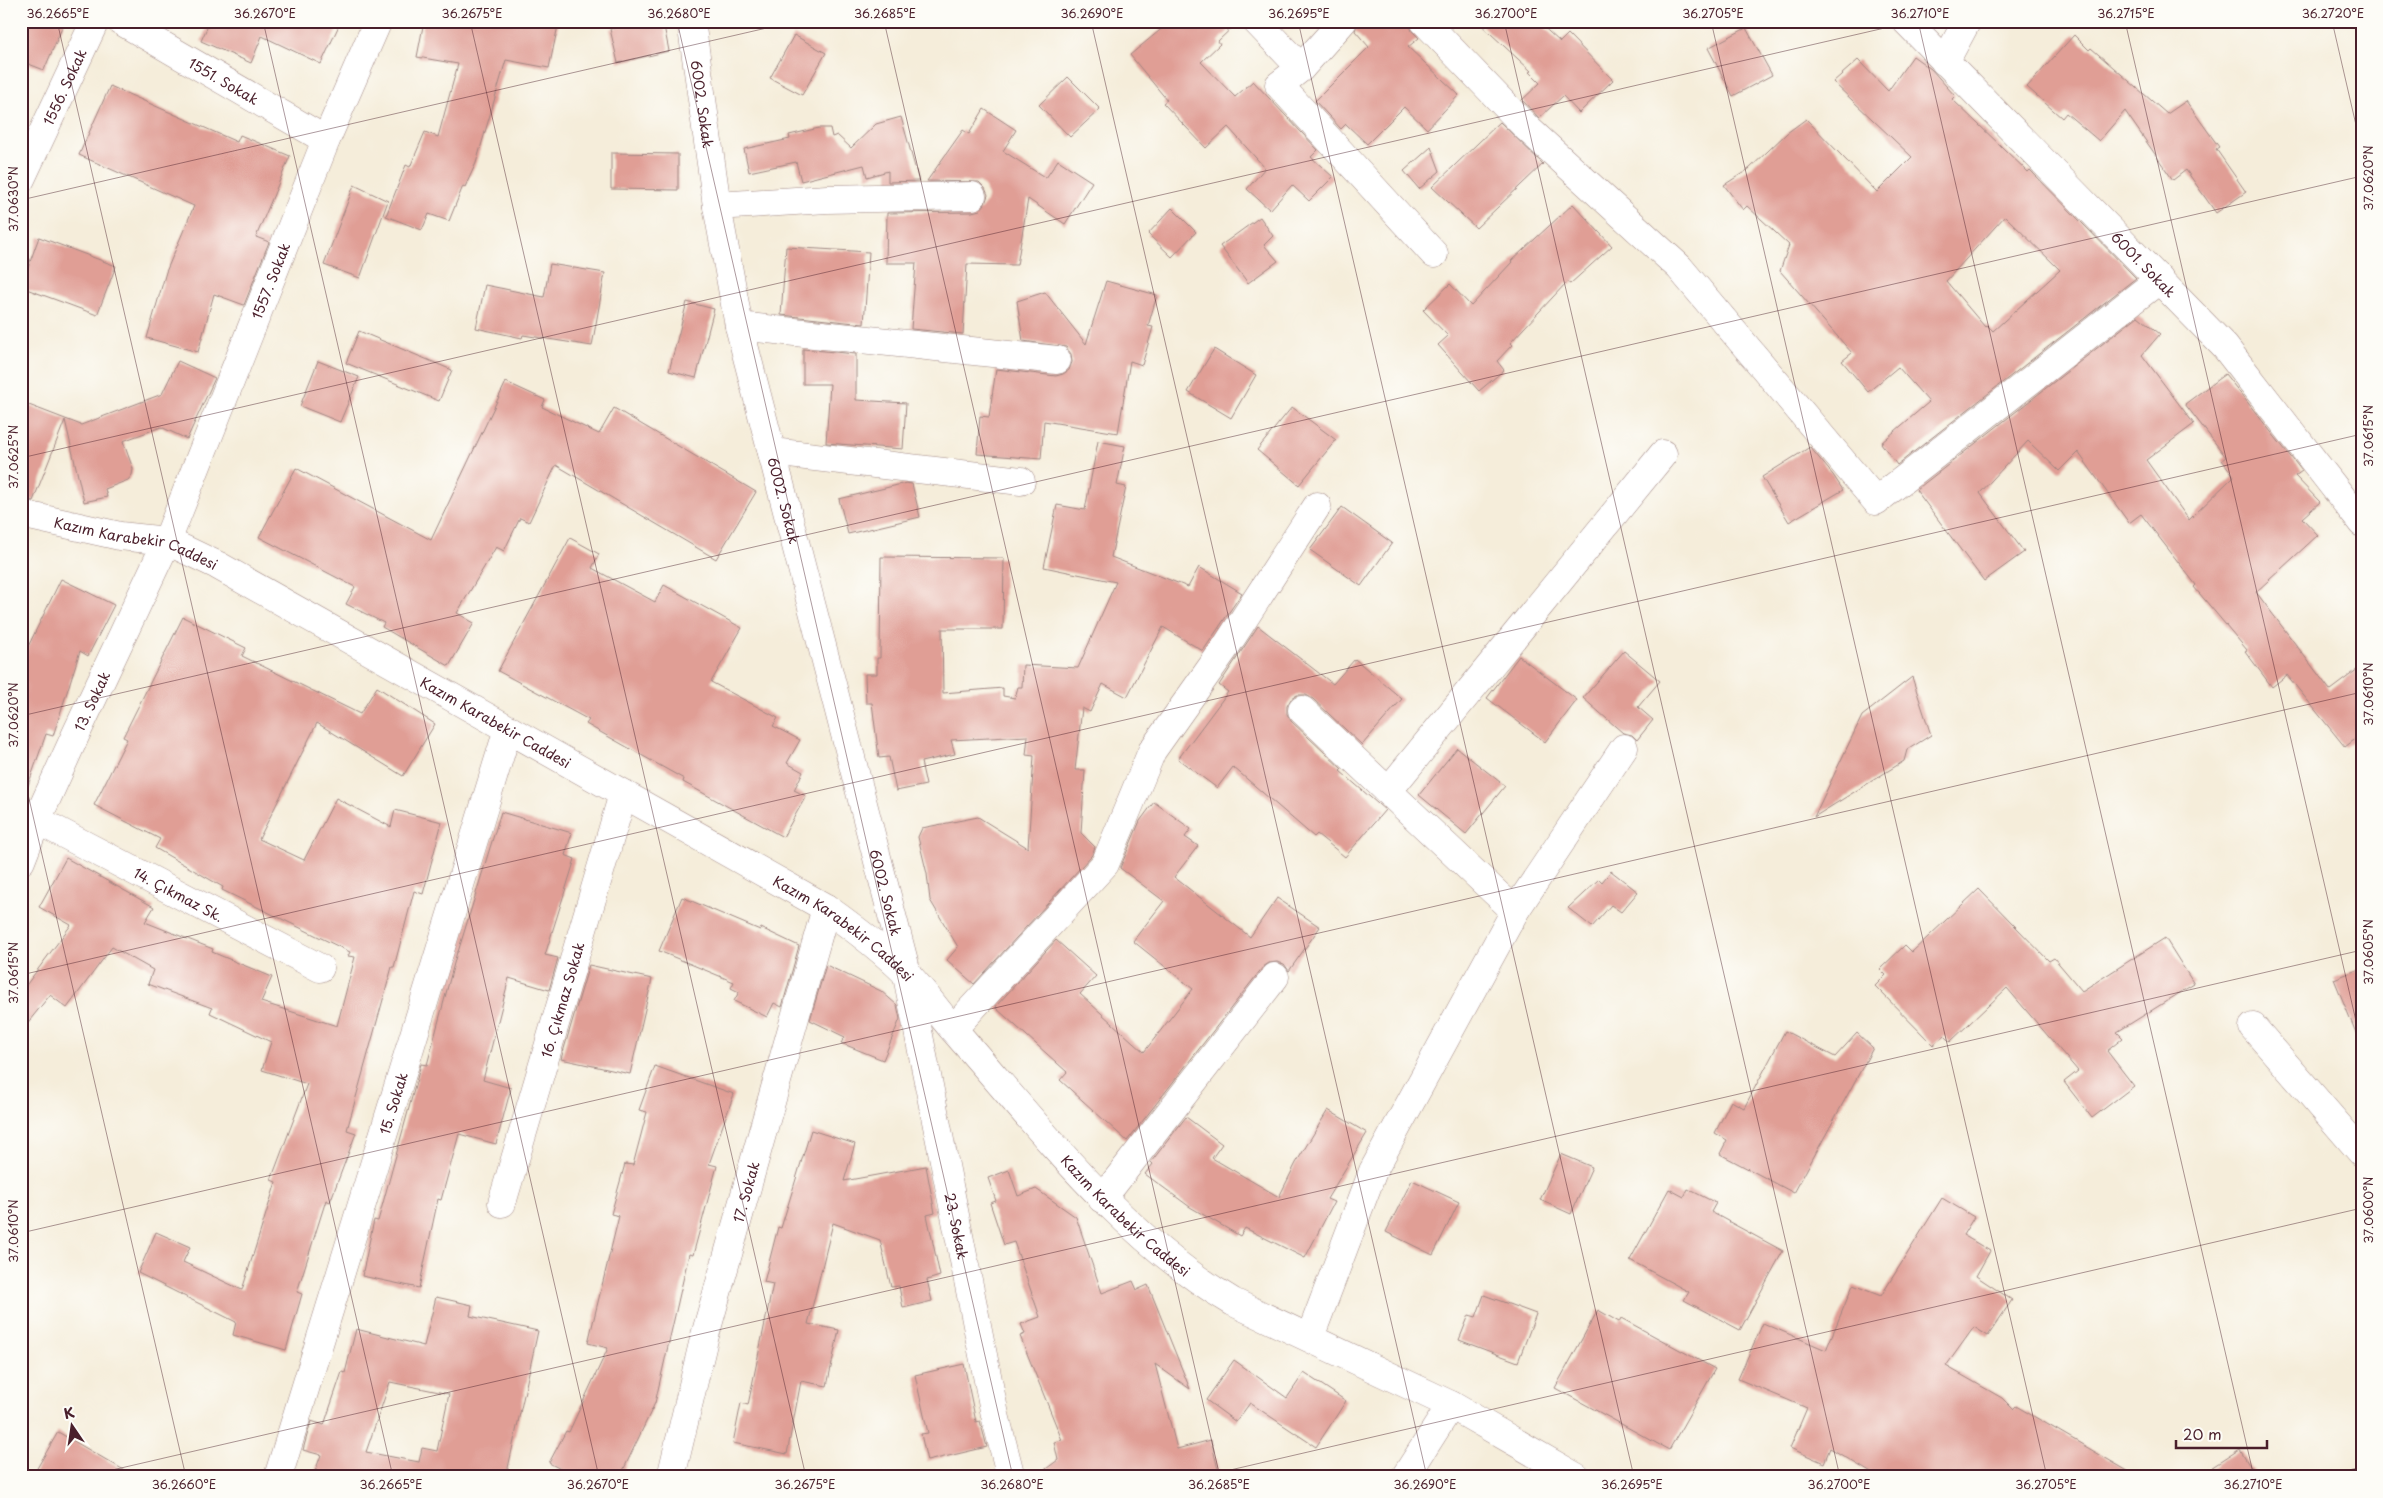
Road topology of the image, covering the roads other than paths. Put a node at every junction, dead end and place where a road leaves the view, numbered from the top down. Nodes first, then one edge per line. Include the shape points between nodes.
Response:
1 (95, 21) edge
2 (121, 21) edge
3 (378, 21) edge
4 (691, 21) edge
5 (1256, 21) edge
6 (1344, 21) edge
7 (1424, 21) edge
8 (1906, 21) edge
9 (1967, 21) edge
10 (1945, 62) junction
11 (1301, 68) junction
12 (326, 140) junction
13 (21, 180) edge
14 (972, 196) dead end
15 (717, 206) junction
16 (1434, 254) dead end
17 (2160, 279) junction
18 (739, 326) junction
19 (1057, 360) dead end
20 (772, 452) junction
21 (1663, 454) dead end
22 (1021, 481) dead end
23 (1317, 506) dead end
24 (21, 514) edge
25 (2362, 523) edge
26 (167, 542) junction
27 (1302, 710) dead end
28 (508, 730) junction
29 (1624, 748) dead end
30 (1388, 791) junction
31 (623, 794) junction
32 (37, 820) junction
33 (21, 861) edge
34 (826, 908) junction
35 (1515, 911) junction
36 (320, 968) dead end
37 (907, 974) junction
38 (1275, 977) dead end
39 (2253, 1026) dead end
40 (953, 1029) junction
41 (2362, 1153) edge
42 (1102, 1199) junction
43 (502, 1203) dead end
44 (1310, 1337) junction
45 (1451, 1405) junction
46 (278, 1477) edge
47 (671, 1477) edge
48 (1011, 1477) edge
49 (1405, 1477) edge
50 (1576, 1477) edge

1 - 13 street, 1556. Sokak
2 - 12 street, 1551. Sokak
3 - 12 street, 1557. Sokak
4 - 15 street, 6002. Sokak
5 - 11 street
6 - 11 street
7 - 17 street via 1528,129 1679,267 1876,501
8 - 10 street, 6001. Sokak
9 - 10 street
10 - 17 street, 6001. Sokak
11 - 16 street via 1279,85
12 - 26 street, 1557. Sokak
14 - 15 street via 827,199
15 - 18 street, 6002. Sokak
17 - 25 street, 6001. Sokak via 2225,347
18 - 19 street
18 - 20 street, 6002. Sokak
20 - 22 street
20 - 37 street, 6002. Sokak
21 - 30 street
23 - 40 street via 1225,648 1152,751 1105,864
24 - 26 street, Kazım Karabekir Caddesi via 120,536
26 - 28 street, Kazım Karabekir Caddesi via 217,564 489,716
26 - 32 street, 13. Sokak
27 - 30 street
28 - 31 street, Kazım Karabekir Caddesi
28 - 46 street, 15. Sokak
29 - 35 street
30 - 35 street
31 - 34 street, Kazım Karabekir Caddesi
31 - 43 street, 16. Çıkmaz Sokak
32 - 33 street, 13. Sokak
32 - 36 street, 14. Çıkmaz Sk.
34 - 37 street, Kazım Karabekir Caddesi via 861,933
34 - 47 street, 17. Sokak via 707,1330
35 - 44 street via 1373,1171
37 - 40 street, Kazım Karabekir Caddesi
37 - 48 street, 23. Sokak via 995,1415
38 - 42 street
39 - 41 street
40 - 42 street, Kazım Karabekir Caddesi
42 - 44 street, Kazım Karabekir Caddesi via 1160,1252 1201,1283 1233,1302
44 - 45 street, Kazım Karabekir Caddesi
45 - 49 street
45 - 50 street, Kazım Karabekir Caddesi

